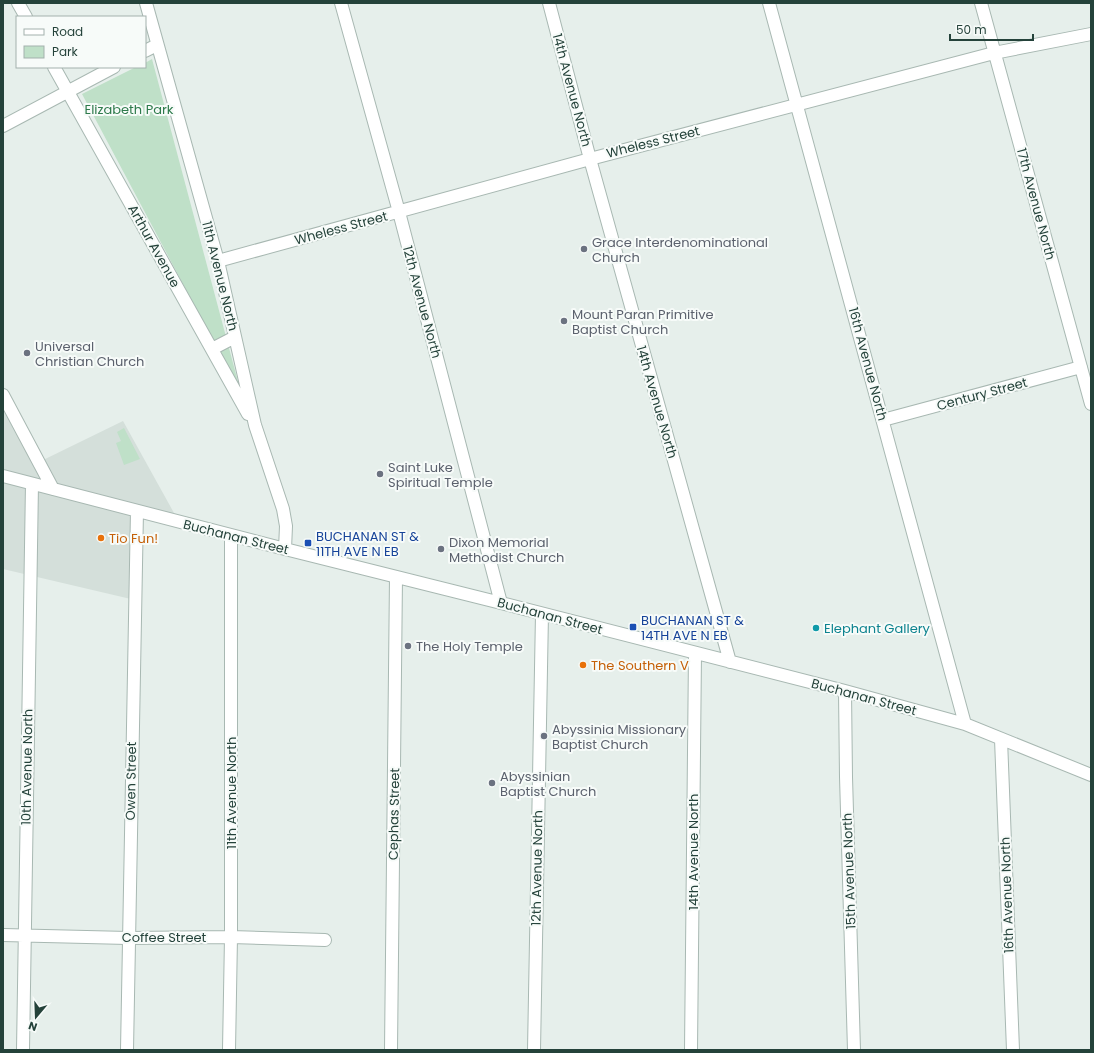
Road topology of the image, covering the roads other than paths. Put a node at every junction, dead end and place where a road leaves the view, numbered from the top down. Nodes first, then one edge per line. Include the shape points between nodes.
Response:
1 (18, 3) edge
2 (146, 3) edge
3 (341, 3) edge
4 (549, 3) edge
5 (769, 3) edge
6 (981, 3) edge
7 (25, 16) edge
8 (1091, 34) edge
9 (157, 45) junction
10 (146, 50) edge
11 (994, 53) junction
12 (55, 68) edge
13 (112, 68) edge
14 (68, 91) junction
15 (798, 105) junction
16 (3, 126) edge
17 (590, 159) junction
18 (399, 212) junction
19 (218, 261) junction
20 (235, 337) junction
21 (212, 348) junction
22 (1081, 367) junction
23 (3, 395) edge
24 (1091, 404) edge
25 (883, 420) junction
26 (254, 425) junction
27 (3, 476) edge
28 (32, 484) junction
29 (53, 489) junction
30 (137, 511) junction
31 (231, 535) junction
32 (285, 549) junction
33 (396, 577) junction
34 (501, 603) junction
35 (542, 614) junction
36 (695, 653) junction
37 (730, 662) junction
38 (845, 691) junction
39 (965, 724) junction
40 (1001, 739) junction
41 (1091, 775) edge
42 (3, 936) edge
43 (25, 936) junction
44 (231, 937) junction
45 (128, 938) junction
46 (325, 940) dead end
47 (23, 1050) edge
48 (127, 1050) edge
49 (228, 1050) edge
50 (391, 1050) edge
51 (534, 1050) edge
52 (691, 1050) edge
53 (854, 1050) edge
54 (1013, 1050) edge

1 - 7 street
2 - 9 street, 11th Avenue North
3 - 18 street, 12th Avenue North
4 - 17 street, 14th Avenue North
5 - 15 street, 16th Avenue North
6 - 11 street, 17th Avenue North
8 - 11 street, Wheless Street
9 - 10 street
9 - 19 street, 11th Avenue North
11 - 15 street, Wheless Street
11 - 22 street, 17th Avenue North
12 - 14 street, Arthur Avenue
13 - 14 street
14 - 16 street
14 - 21 street, Arthur Avenue
15 - 17 street, Wheless Street
15 - 25 street, 16th Avenue North
17 - 18 street, Wheless Street
17 - 37 street, 14th Avenue North
18 - 19 street, Wheless Street
18 - 34 street, 12th Avenue North
19 - 20 street, 11th Avenue North
20 - 21 street
20 - 26 street, 11th Avenue North
21 - 26 street, Arthur Avenue
22 - 24 street, 17th Avenue North
22 - 25 street, Century Street
23 - 29 street
25 - 39 street, 16th Avenue North
26 - 32 street, 11th Avenue North via 283,509 286,526
27 - 28 street, Buchanan Street
28 - 29 street, Buchanan Street
28 - 43 street, 10th Avenue North
29 - 30 street, Buchanan Street
30 - 31 street, Buchanan Street
30 - 45 street, Owen Street
31 - 32 street, Buchanan Street
31 - 44 street, 11th Avenue North
32 - 33 street, Buchanan Street
33 - 34 street, Buchanan Street
33 - 50 street, Cephas Street
34 - 35 street, Buchanan Street
35 - 36 street, Buchanan Street
35 - 51 street, 12th Avenue North
36 - 37 street, Buchanan Street
36 - 52 street, 14th Avenue North
37 - 38 street, Buchanan Street
38 - 39 street, Buchanan Street
38 - 53 street, 15th Avenue North
39 - 40 street, Buchanan Street
40 - 41 street, Buchanan Street
40 - 54 street, 16th Avenue North
42 - 43 street, Coffee Street
43 - 45 street, Coffee Street
43 - 47 street, 10th Avenue North
44 - 45 street, Coffee Street
44 - 46 street, Coffee Street
44 - 49 street, 11th Avenue North
45 - 48 street, Owen Street

